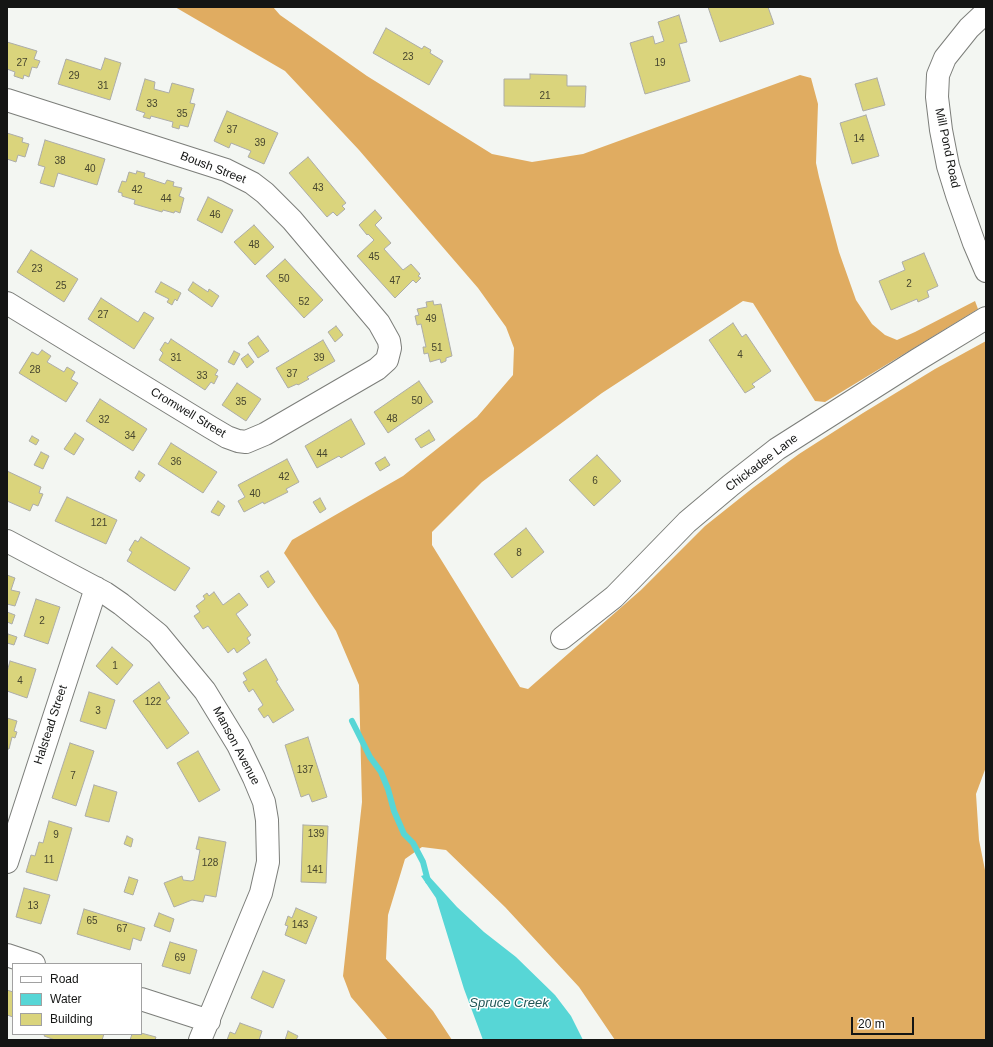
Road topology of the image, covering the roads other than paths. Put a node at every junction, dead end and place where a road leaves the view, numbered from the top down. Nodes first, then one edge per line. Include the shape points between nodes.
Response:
1 (986, 12) edge
2 (7, 100) edge
3 (986, 271) edge
4 (7, 303) edge
5 (986, 318) edge
6 (389, 354) joint
7 (7, 541) edge
8 (96, 588) junction
9 (562, 638) dead end
10 (7, 862) edge
11 (7, 955) edge
12 (31, 963) edge
13 (142, 999) edge
14 (204, 1030) edge

1 - 3 street, Mill Pond Road via 969,28 945,58 938,75 937,97 948,166
2 - 6 street, Boush Street via 226,170 252,183 292,220 379,323 389,341
4 - 6 street, Cromwell Street via 210,427 238,441 246,442 265,434 377,369 387,360
5 - 9 street, Chickadee Lane via 782,446 687,522 614,597
7 - 8 street, Manson Avenue
8 - 10 street, Halstead Street
8 - 14 street, Manson Avenue via 155,631 205,691 238,745 264,802 268,862 261,893
11 - 12 street
13 - 14 street

